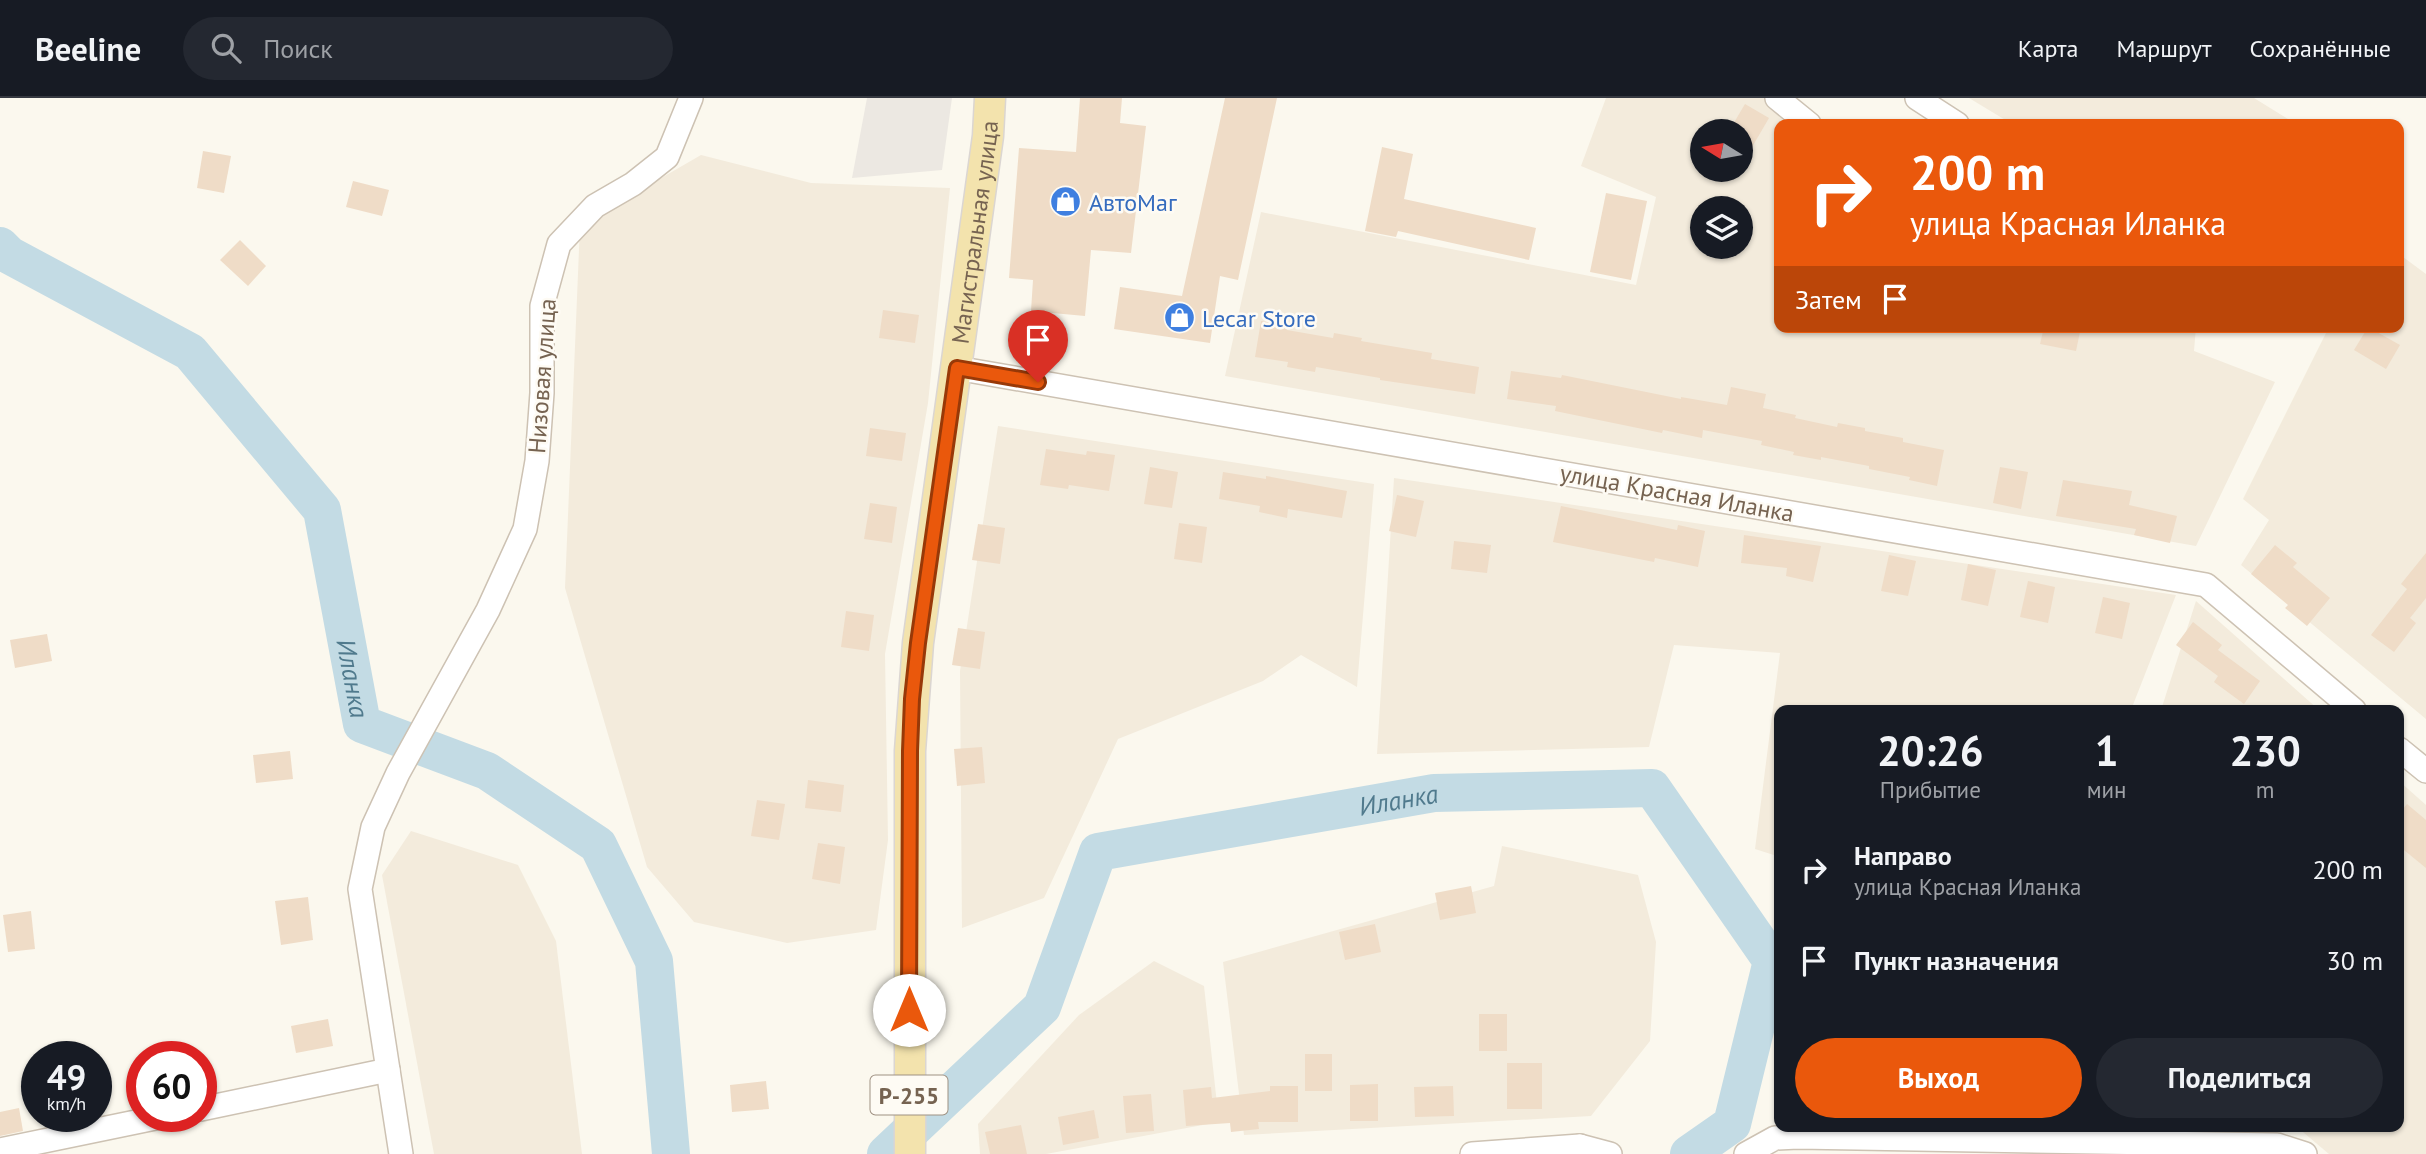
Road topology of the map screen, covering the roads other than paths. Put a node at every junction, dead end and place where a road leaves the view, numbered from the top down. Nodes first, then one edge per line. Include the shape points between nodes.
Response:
1 (691, 98) edge
2 (990, 98) edge
3 (1777, 98) edge
4 (1917, 98) edge
5 (1803, 119) edge
6 (1949, 119) edge
7 (957, 368) junction
8 (2348, 705) edge
9 (2404, 753) edge
10 (2426, 771) edge
11 (388, 1070) junction
12 (217, 1106) edge
13 (126, 1124) edge
14 (2049, 1134) edge
15 (0, 1150) edge
16 (1580, 1150) edge
17 (401, 1154) edge
18 (910, 1154) edge
19 (1472, 1154) edge
20 (1610, 1154) edge
21 (1746, 1154) edge
22 (2305, 1154) edge

1 - 11 street, Низовая улица via 667,156 633,184 595,206 559,244 542,306 538,448 525,529 488,610 373,827 360,890
2 - 7 main road, Магистральная улица / Р-255
3 - 5 street
4 - 6 street
7 - 8 street, улица Красная Иланка via 2206,585
7 - 18 main road, Магистральная улица / Р-255 via 912,699
9 - 10 street
11 - 12 street
11 - 17 street, Низовая улица
13 - 15 street
14 - 21 street via 1776,1138
14 - 22 street via 2277,1145
16 - 19 street
16 - 20 street

